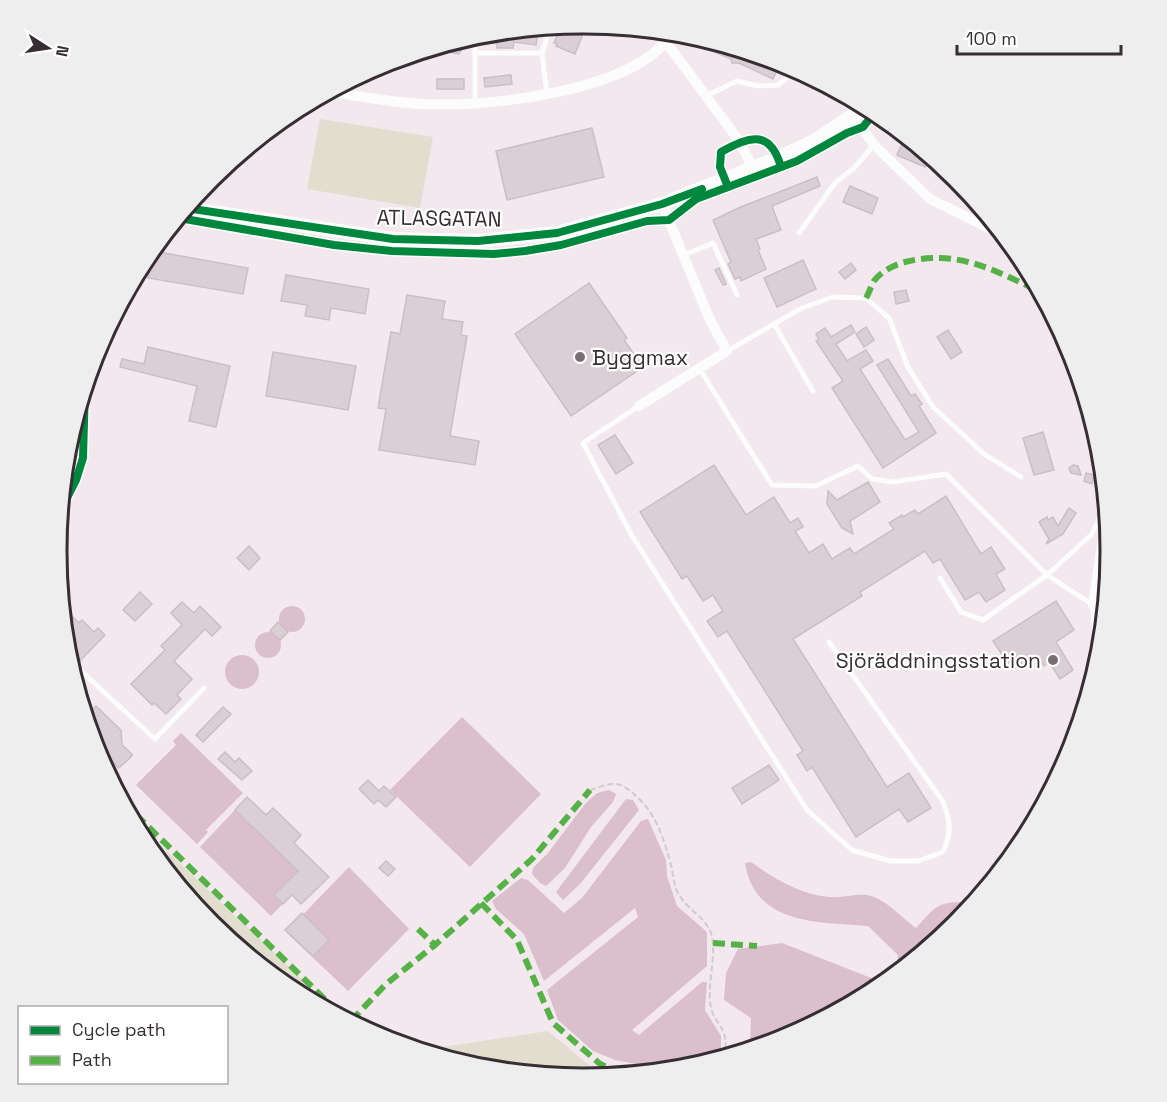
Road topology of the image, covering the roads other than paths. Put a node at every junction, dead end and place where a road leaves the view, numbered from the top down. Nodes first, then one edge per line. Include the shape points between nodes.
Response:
1 (547, 36) edge
2 (664, 41) edge
3 (671, 42) edge
4 (475, 46) edge
5 (475, 53) junction
6 (542, 53) junction
7 (787, 77) edge
8 (344, 94) edge
9 (547, 94) junction
10 (706, 96) junction
11 (475, 103) junction
12 (857, 114) edge
13 (854, 116) junction
14 (874, 145) junction
15 (753, 168) junction
16 (662, 204) junction
17 (196, 209) edge
18 (985, 226) edge
19 (799, 232) dead end
20 (684, 255) junction
21 (737, 295) dead end
22 (774, 324) junction
23 (726, 351) junction
24 (699, 368) junction
25 (813, 390) dead end
26 (639, 406) joint
27 (1021, 477) dead end
28 (1099, 520) edge
29 (1100, 560) edge
30 (1047, 575) junction
31 (940, 578) dead end
32 (1093, 605) junction
33 (1097, 608) edge
34 (1094, 629) edge
35 (829, 642) dead end
36 (81, 670) edge
37 (204, 688) dead end

1 - 6 lane
2 - 9 street via 649,56 604,80
3 - 10 street
4 - 5 lane
5 - 6 lane
5 - 11 lane
6 - 9 lane
7 - 10 lane via 778,85 737,81
8 - 11 street via 421,104
9 - 11 street
10 - 15 street via 740,142
12 - 13 street, ATLASGATAN
13 - 14 street
13 - 15 street, ATLASGATAN via 814,141
14 - 18 street via 930,200
14 - 19 lane via 836,183
15 - 16 street, ATLASGATAN
16 - 17 street, ATLASGATAN via 558,233 478,241 393,238
16 - 20 street
20 - 21 lane via 713,243
20 - 23 street
22 - 23 lane
22 - 25 lane
22 - 27 lane via 833,297 866,298 889,318 908,366 933,407 984,454
23 - 24 street
24 - 26 street
24 - 30 lane via 772,485 816,486 858,466 872,479 893,482 946,474
26 - 35 lane via 583,443 632,536 807,810 852,849 890,861 918,861 943,852 950,836 950,817 942,800
28 - 30 lane via 1092,535
29 - 32 street
30 - 31 lane via 983,620 961,612
30 - 32 lane
32 - 33 street
32 - 34 lane
36 - 37 lane via 155,740

